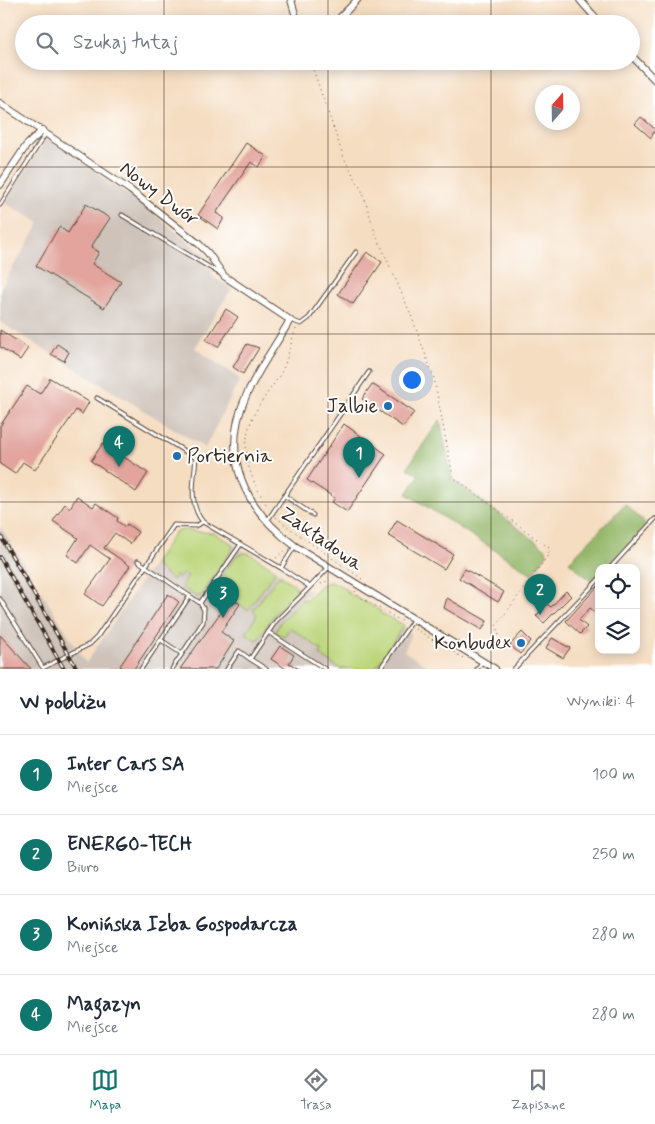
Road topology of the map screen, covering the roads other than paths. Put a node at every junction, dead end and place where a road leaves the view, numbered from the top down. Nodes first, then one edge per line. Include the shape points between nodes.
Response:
1 (291, 0) edge
2 (357, 0) edge
3 (580, 0) edge
4 (295, 15) edge
5 (343, 15) edge
6 (593, 15) edge
7 (640, 64) edge
8 (655, 80) edge
9 (0, 103) edge
10 (44, 131) junction
11 (0, 184) edge
12 (0, 205) edge
13 (122, 214) dead end
14 (356, 252) dead end
15 (224, 276) junction
16 (290, 320) junction
17 (369, 372) dead end
18 (97, 398) dead end
19 (285, 496) junction
20 (313, 515) dead end
21 (655, 520) edge
22 (203, 522) junction
23 (266, 522) junction
24 (241, 544) junction
25 (295, 546) junction
26 (138, 561) dead end
27 (614, 564) edge
28 (146, 566) junction
29 (329, 567) junction
30 (281, 568) junction
31 (595, 583) edge
32 (310, 587) junction
33 (190, 596) junction
34 (0, 599) edge
35 (200, 603) junction
36 (413, 619) junction
37 (268, 632) junction
38 (161, 640) junction
39 (182, 654) junction
40 (250, 659) junction
41 (483, 662) junction
42 (142, 669) edge
43 (172, 669) edge
44 (227, 669) edge
45 (266, 669) edge
46 (325, 669) edge
47 (380, 669) edge
48 (477, 669) edge
49 (495, 669) edge
50 (514, 669) edge

1 - 4 street
2 - 5 street
3 - 6 street
7 - 8 street
9 - 10 street, Nowy Dwór
10 - 11 street via 26,146
10 - 12 lane
10 - 15 street, Nowy Dwór via 130,190 199,244
13 - 15 lane
14 - 16 lane via 310,318 300,324
15 - 16 street, Nowy Dwór
16 - 23 street, Zakładowa via 248,392 236,431 236,458 242,483
17 - 19 lane
18 - 22 lane via 196,458 193,501 196,514
19 - 20 lane
19 - 23 lane
21 - 27 lane
22 - 24 lane
22 - 28 lane via 195,526 174,525
23 - 25 street, Zakładowa
24 - 30 lane
24 - 35 lane
25 - 29 street, Zakładowa
25 - 30 lane
26 - 28 lane
28 - 33 lane
28 - 34 lane via 90,644 43,668
29 - 32 lane
29 - 36 street, Zakładowa
30 - 32 lane
31 - 50 lane
32 - 37 lane
33 - 35 lane
33 - 38 lane
35 - 39 lane via 204,622
36 - 41 street, Zakładowa
36 - 47 lane
37 - 40 lane
37 - 46 lane
38 - 39 lane
38 - 42 lane
39 - 43 lane
40 - 44 lane via 239,651
40 - 45 lane
41 - 48 lane
41 - 49 street, Zakładowa

